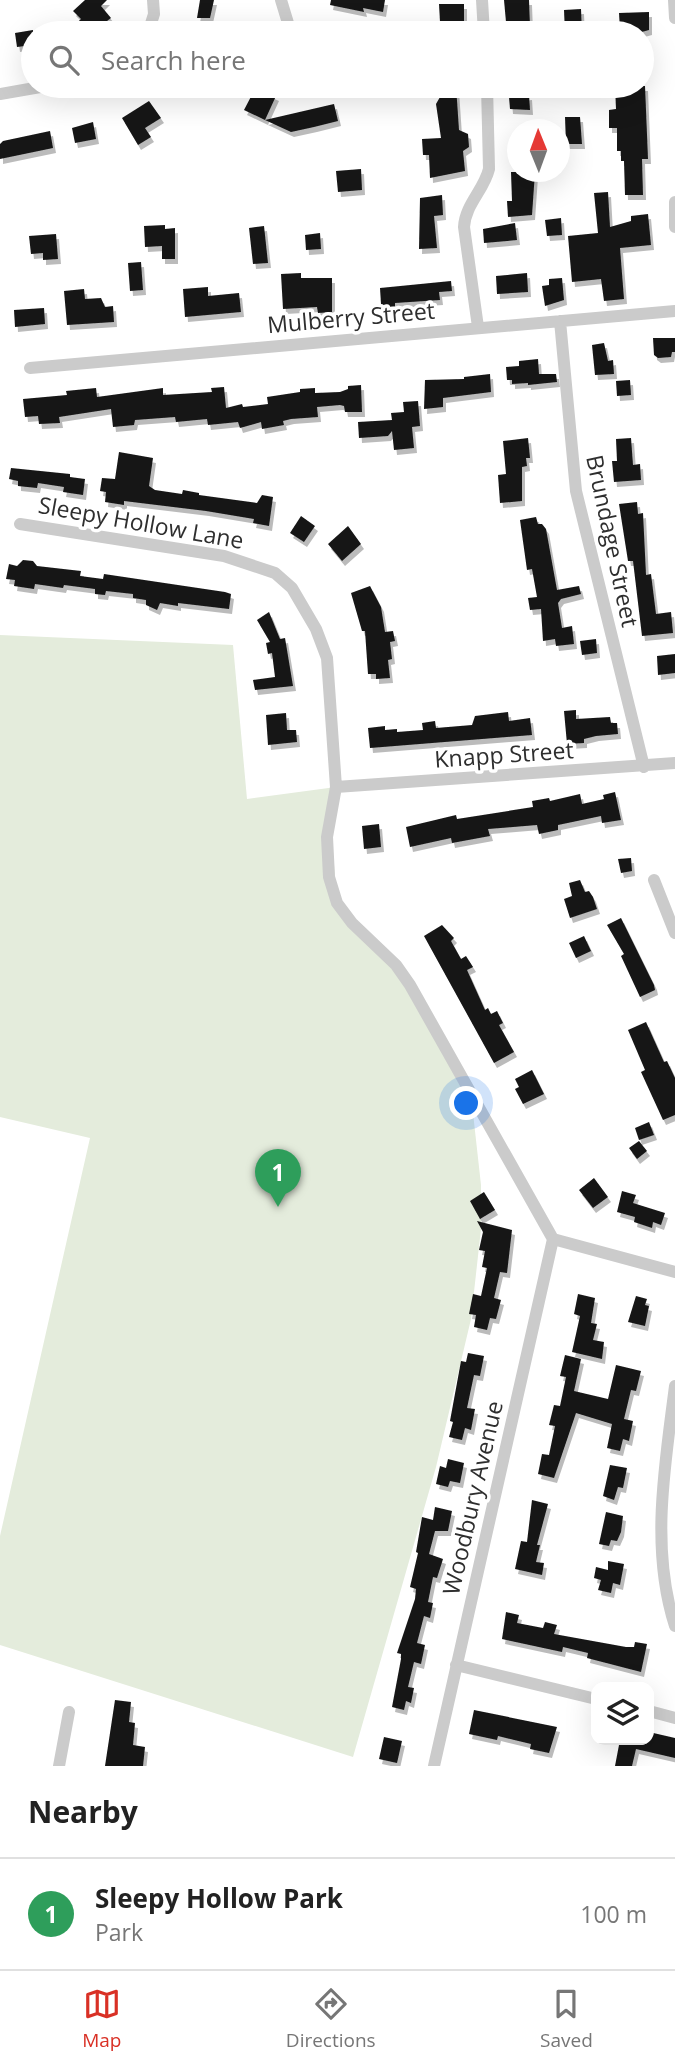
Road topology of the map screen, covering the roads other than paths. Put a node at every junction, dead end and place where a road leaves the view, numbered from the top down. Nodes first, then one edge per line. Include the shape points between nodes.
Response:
1 (153, 0) edge
2 (281, 0) edge
3 (482, 0) edge
4 (674, 0) edge
5 (675, 18) edge
6 (152, 21) edge
7 (287, 21) edge
8 (483, 21) edge
9 (21, 90) edge
10 (0, 94) edge
11 (487, 98) edge
12 (675, 202) edge
13 (675, 227) edge
14 (675, 311) edge
15 (560, 321) junction
16 (478, 327) junction
17 (30, 368) dead end
18 (20, 524) dead end
19 (675, 763) edge
20 (643, 766) junction
21 (336, 787) junction
22 (654, 880) dead end
23 (675, 933) edge
24 (553, 1239) junction
25 (675, 1272) edge
26 (675, 1386) edge
27 (675, 1626) edge
28 (456, 1664) junction
29 (591, 1698) edge
30 (69, 1712) dead end
31 (654, 1713) edge
32 (675, 1718) edge
33 (59, 1766) edge
34 (434, 1766) edge

1 - 6 street
2 - 7 street
3 - 8 street
4 - 5 street
9 - 10 street
11 - 16 street via 489,169 466,213 464,227
12 - 13 street
14 - 15 street, Mulberry Street
15 - 16 street, Mulberry Street
15 - 20 street, Brundage Street via 576,491
16 - 17 street, Mulberry Street
18 - 21 street, Sleepy Hollow Lane via 181,547 275,573 292,588 327,658
19 - 20 street, Knapp Street
20 - 21 street, Knapp Street
21 - 24 street, Sleepy Hollow Lane via 327,837 329,877 337,904 410,985
22 - 23 street
24 - 25 street
24 - 28 street, Woodbury Avenue
26 - 27 street via 663,1477 661,1538
28 - 29 street
28 - 34 street, Woodbury Avenue
30 - 33 street
31 - 32 street

